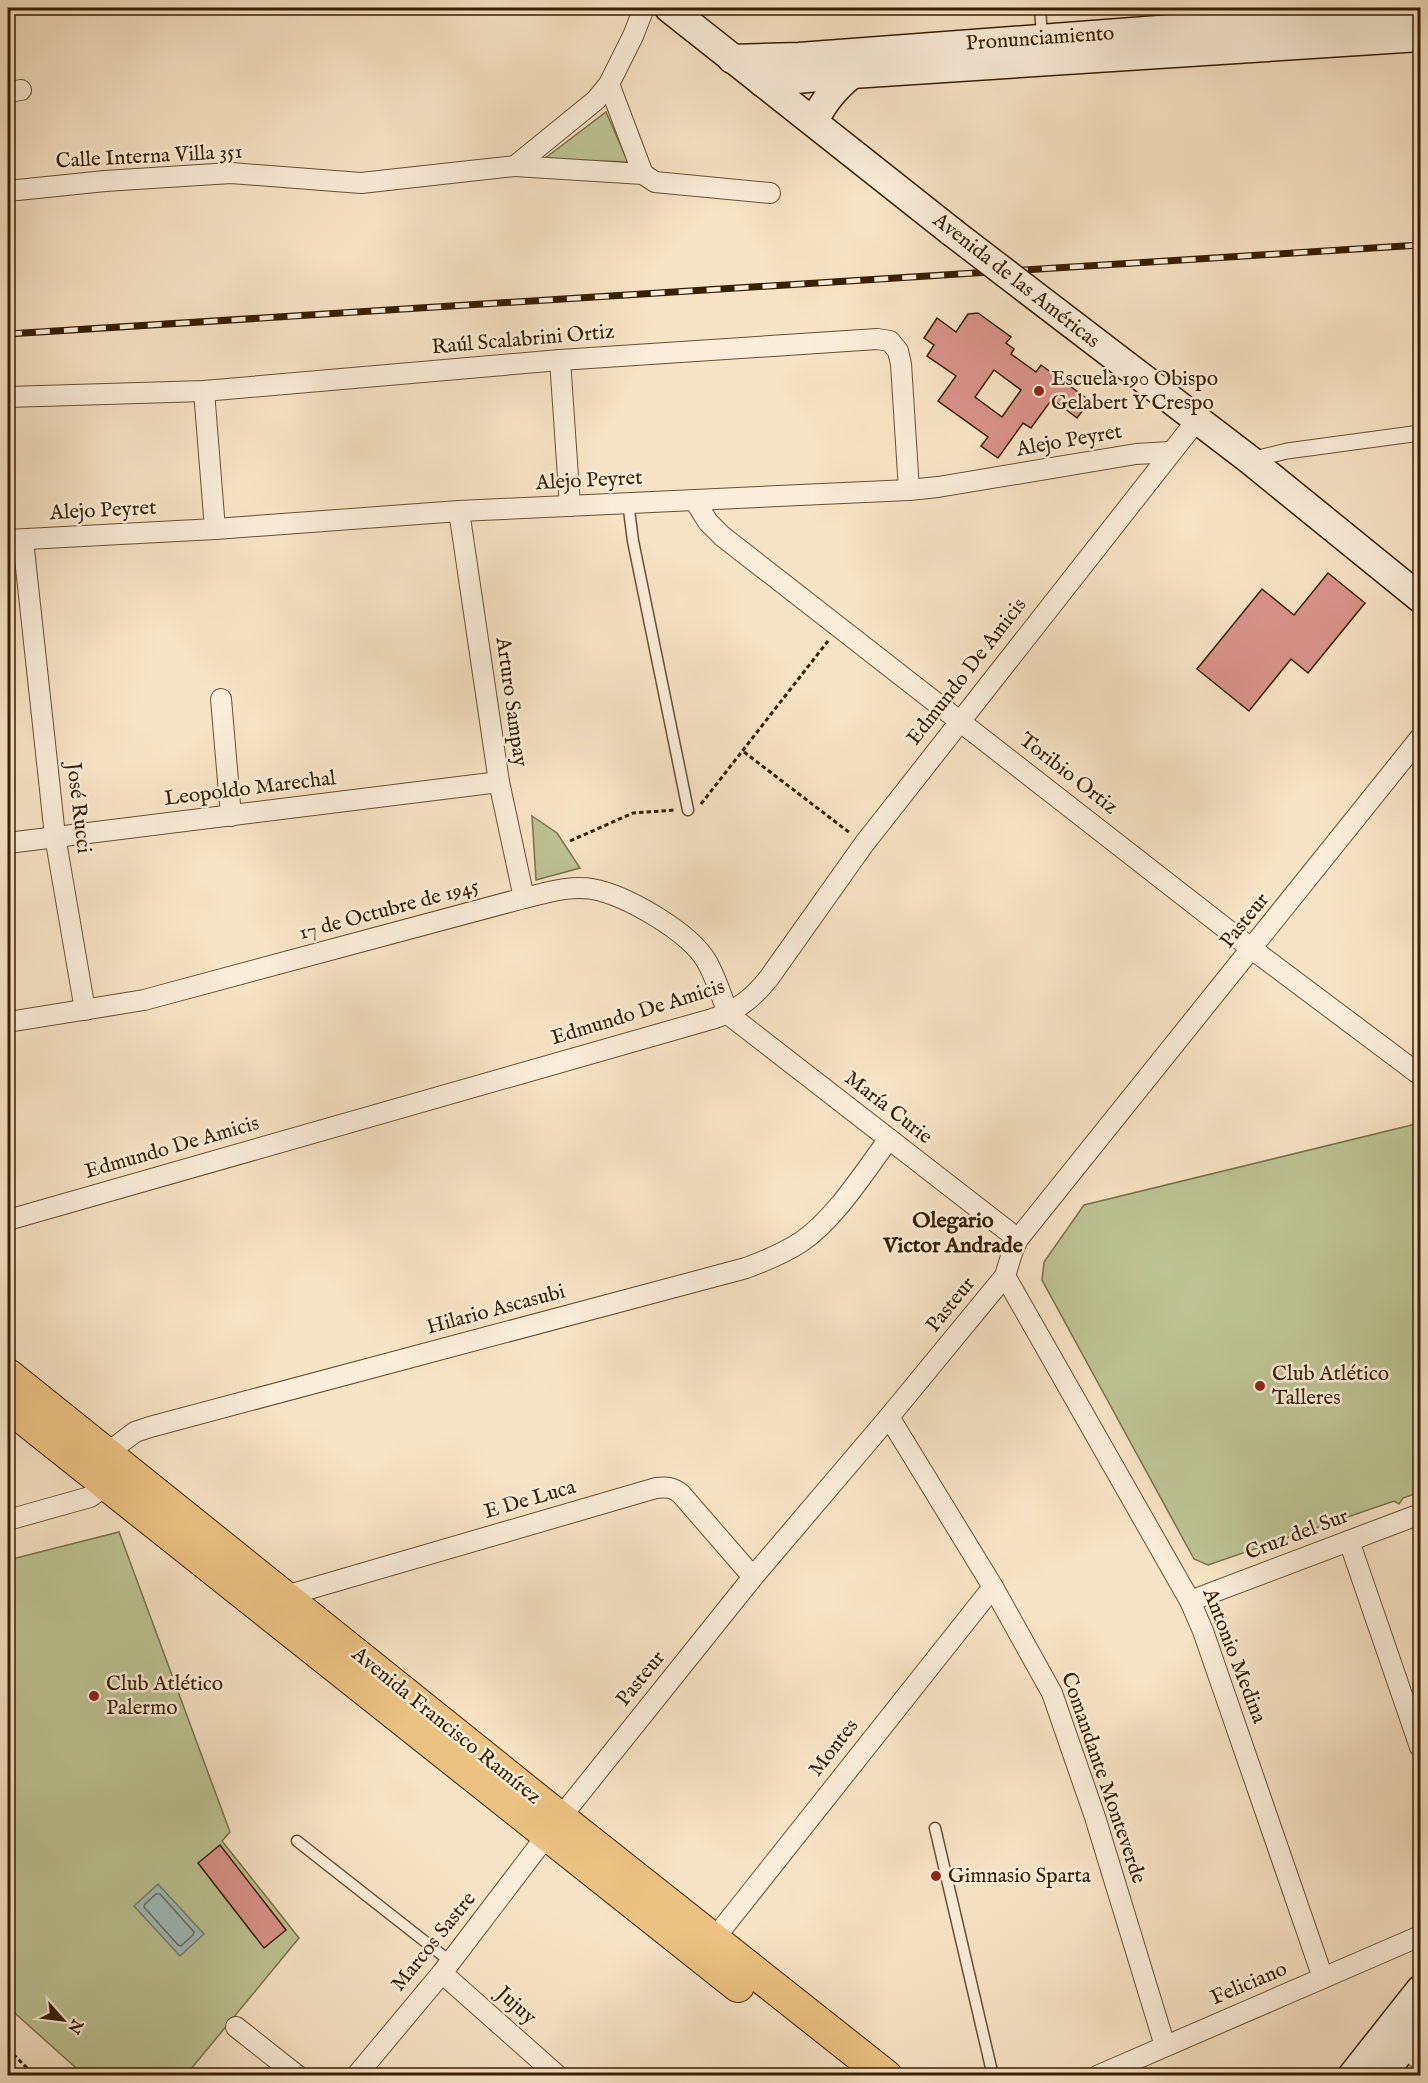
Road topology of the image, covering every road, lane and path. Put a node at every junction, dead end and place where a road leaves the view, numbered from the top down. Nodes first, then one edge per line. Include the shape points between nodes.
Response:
1 (644, 8) edge
2 (669, 8) edge
3 (1040, 8) edge
4 (1420, 14) edge
5 (1226, 16) edge
6 (1420, 37) edge
7 (1042, 39) junction
8 (732, 58) junction
9 (852, 74) junction
10 (762, 82) junction
11 (609, 84) junction
12 (814, 121) junction
13 (515, 166) junction
14 (643, 174) junction
15 (8, 191) edge
16 (770, 193) dead end
17 (560, 360) junction
18 (204, 391) junction
19 (8, 397) edge
20 (1197, 420) junction
21 (1420, 433) edge
22 (1170, 452) junction
23 (1250, 460) junction
24 (909, 490) junction
25 (695, 501) junction
26 (628, 502) junction
27 (570, 506) junction
28 (459, 511) junction
29 (216, 529) junction
30 (15, 540) edge
31 (1420, 598) edge
32 (838, 628) junction
33 (221, 699) dead end
34 (960, 720) junction
35 (1420, 738) edge
36 (744, 752) junction
37 (499, 782) junction
38 (688, 810) junction
39 (231, 816) junction
40 (56, 836) junction
41 (570, 841) dead end
42 (8, 843) edge
43 (864, 844) junction
44 (524, 898) junction
45 (1252, 950) junction
46 (85, 1010) junction
47 (728, 1014) junction
48 (8, 1022) edge
49 (1420, 1076) edge
50 (889, 1139) junction
51 (8, 1220) edge
52 (1018, 1239) junction
53 (1005, 1276) junction
54 (8, 1375) edge
55 (8, 1406) edge
56 (889, 1417) junction
57 (106, 1454) junction
58 (106, 1486) junction
59 (147, 1487) junction
60 (1420, 1514) edge
61 (8, 1520) edge
62 (1349, 1541) junction
63 (753, 1577) junction
64 (993, 1587) junction
65 (285, 1596) junction
66 (1190, 1601) junction
67 (1420, 1747) edge
68 (554, 1827) junction
69 (935, 1828) dead end
70 (297, 1841) dead end
71 (1420, 1936) edge
72 (714, 1939) junction
73 (447, 1967) junction
74 (1323, 1978) junction
75 (1420, 1990) edge
76 (236, 2027) dead end
77 (1415, 2044) edge
78 (1165, 2046) junction
79 (8, 2049) edge
80 (35, 2076) edge
81 (298, 2076) edge
82 (356, 2076) edge
83 (558, 2076) edge
84 (852, 2076) edge
85 (886, 2076) edge
86 (993, 2076) edge
87 (1096, 2076) edge
88 (1352, 2076) edge
89 (1381, 2076) edge

1 - 11 street
2 - 8 main road, Avenida de las Américas
3 - 7 lane
4 - 5 main road, Pronunciamiento
5 - 7 main road, Pronunciamiento
6 - 9 main road, Pronunciamiento
7 - 8 main road, Pronunciamiento via 799,57
8 - 10 main road, Avenida de las Américas
9 - 10 main road, Pronunciamiento
9 - 12 main road via 824,101
10 - 12 main road, Avenida de las Américas
11 - 13 street via 597,100
11 - 14 street
12 - 20 main road, Avenida de las Américas, bridge
13 - 14 street, Calle Interna Villa 351
13 - 15 street, Calle Interna Villa 351 via 361,183 231,173
14 - 16 street, Calle Interna Villa 351 via 655,182
17 - 18 street, Raúl Scalabrini Ortiz
17 - 24 street, Raúl Scalabrini Ortiz via 890,341 901,364
17 - 27 street
18 - 19 street, Raúl Scalabrini Ortiz
18 - 29 street
20 - 22 street, Edmundo De Amicis
20 - 23 main road, Avenida de las Américas
21 - 23 street via 1287,451
22 - 24 street, Alejo Peyret
22 - 34 street, Edmundo De Amicis
23 - 31 main road, Avenida de las Américas
24 - 25 street, Alejo Peyret
25 - 26 street, Alejo Peyret
25 - 32 street, Toribio Ortiz via 722,536
26 - 27 street, Alejo Peyret
26 - 38 lane
27 - 28 street, Alejo Peyret
28 - 29 street, Alejo Peyret
28 - 37 street, Arturo Sampay
29 - 30 street, Alejo Peyret
30 - 40 street, José Rucci
32 - 34 street, Toribio Ortiz
32 - 36 path
33 - 39 street
34 - 43 street, Edmundo De Amicis
34 - 45 street, Toribio Ortiz
35 - 45 street, Pasteur
36 - 38 path via 699,807
36 - 43 path
37 - 39 street, Leopoldo Marechal
37 - 44 street, Arturo Sampay
38 - 41 path via 633,813
39 - 40 street, Leopoldo Marechal
40 - 42 street, Leopoldo Marechal
40 - 46 street, José Rucci
43 - 47 street, Edmundo De Amicis via 770,978 755,995
44 - 46 street, 17 de Octubre de 1945 via 144,1000
44 - 47 street, 17 de Octubre de 1945 via 570,888 591,888 633,902 696,947 707,962
45 - 49 street, Toribio Ortiz
45 - 52 street, Pasteur
46 - 48 street, 17 de Octubre de 1945
47 - 50 street, María Curie
47 - 51 street, Edmundo De Amicis
50 - 52 street, María Curie
50 - 57 street, Hilario Ascasubi via 818,1226 780,1255 758,1264 150,1427 135,1432
52 - 53 street, Pasteur
53 - 56 street, Pasteur
53 - 66 street, Antonio Medina
54 - 57 main road, Avenida Francisco Ramírez
55 - 58 main road, Avenida Francisco Ramírez
56 - 63 street, Pasteur
56 - 64 street, Comandante Monteverde
57 - 58 street
57 - 59 main road, Avenida Francisco Ramírez
58 - 59 street
58 - 61 street via 90,1497
58 - 68 main road, Avenida Francisco Ramírez
59 - 65 main road, Avenida Francisco Ramírez
60 - 62 street, Cruz del Sur
62 - 66 street, Cruz del Sur
62 - 67 street
63 - 65 street, E De Luca via 691,1505 675,1489 667,1487
63 - 68 street, Pasteur
64 - 72 street, Montes
64 - 78 street, Comandante Monteverde via 1061,1716
65 - 68 main road, Avenida Francisco Ramírez
66 - 74 street, Antonio Medina
68 - 72 main road, Avenida Francisco Ramírez
68 - 73 street, Marcos Sastre
68 - 84 main road, Avenida Francisco Ramírez
69 - 86 lane
70 - 73 lane
71 - 74 street, Feliciano
72 - 85 main road, Avenida Francisco Ramírez
73 - 82 street, Marcos Sastre
73 - 83 street, Jujuy
74 - 78 street, Feliciano
75 - 88 main road
76 - 81 street
77 - 89 main road
78 - 87 street, Feliciano
79 - 80 path

